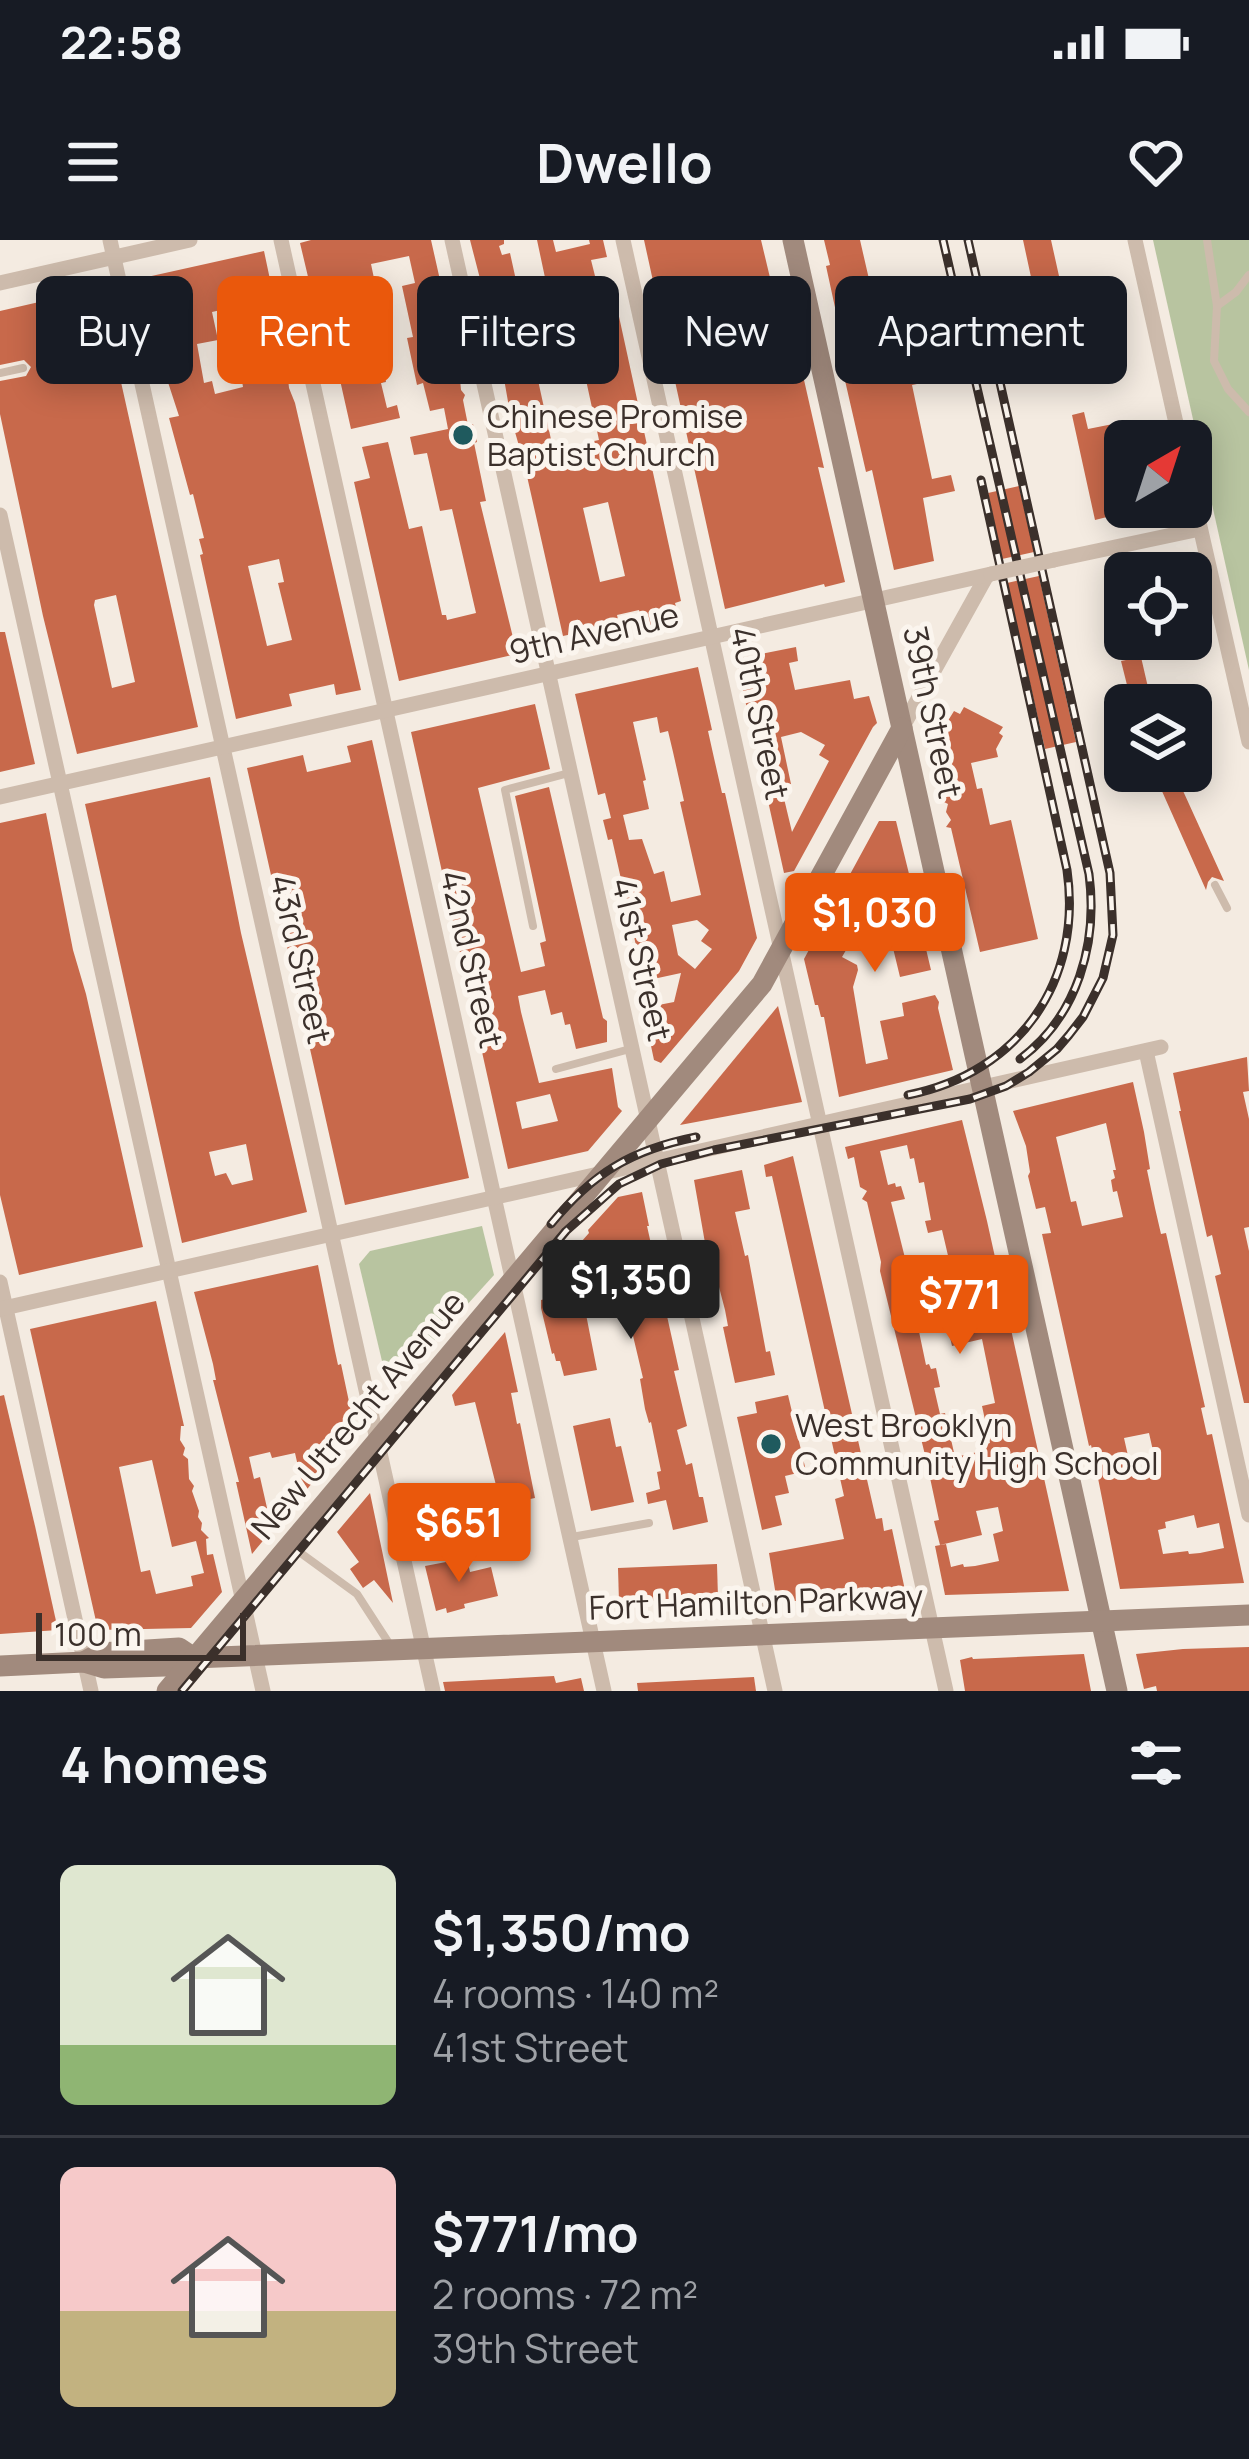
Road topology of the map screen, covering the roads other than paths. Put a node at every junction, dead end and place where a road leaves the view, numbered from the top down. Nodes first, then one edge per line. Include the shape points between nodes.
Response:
1 (190, 240) edge
2 (280, 240) edge
3 (452, 240) edge
4 (623, 240) edge
5 (793, 240) edge
6 (1135, 240) edge
7 (1207, 240) edge
8 (112, 249) edge
9 (1249, 275) edge
10 (0, 283) edge
11 (1217, 306) junction
12 (23, 368) dead end
13 (0, 374) edge
14 (1249, 412) edge
15 (1175, 420) edge
16 (0, 515) edge
17 (1200, 529) joint
18 (989, 576) junction
19 (874, 602) junction
20 (713, 637) junction
21 (548, 674) junction
22 (386, 711) junction
23 (902, 728) junction
24 (1249, 742) edge
25 (223, 747) junction
26 (570, 772) junction
27 (60, 783) junction
28 (0, 797) edge
29 (1215, 885) dead end
30 (1227, 908) dead end
31 (533, 926) dead end
32 (782, 950) junction
33 (632, 1049) junction
34 (556, 1069) dead end
35 (983, 1088) junction
36 (647, 1121) junction
37 (820, 1124) junction
38 (656, 1159) junction
39 (601, 1175) junction
40 (495, 1197) junction
41 (331, 1235) junction
42 (168, 1271) junction
43 (513, 1281) junction
44 (0, 1282) edge
45 (3, 1308) edge
46 (377, 1443) junction
47 (1249, 1515) edge
48 (649, 1523) dead end
49 (570, 1538) junction
50 (291, 1546) junction
51 (243, 1603) junction
52 (1249, 1616) edge
53 (1101, 1622) junction
54 (932, 1628) junction
55 (762, 1635) junction
56 (593, 1642) junction
57 (424, 1648) junction
58 (393, 1650) junction
59 (254, 1655) junction
60 (194, 1658) junction
61 (84, 1662) junction
62 (0, 1666) edge
63 (91, 1691) edge
64 (167, 1691) edge
65 (262, 1691) edge
66 (433, 1691) edge
67 (604, 1691) edge
68 (775, 1691) edge
69 (946, 1691) edge
70 (1117, 1691) edge

1 - 8 street
2 - 22 street, 42nd Street
3 - 21 street, 41st Street
4 - 20 street, 40th Street
5 - 19 main road, 39th Street
6 - 15 street
7 - 11 lane
8 - 10 street
8 - 25 street, 43rd Street
9 - 11 lane
11 - 14 lane via 1214,361
12 - 13 lane
16 - 27 street
17 - 18 street, 9th Avenue, bridge
17 - 24 street
18 - 19 street, 9th Avenue
18 - 23 street, New Utrecht Avenue
19 - 20 street, 9th Avenue
19 - 23 main road, 39th Street
20 - 21 street, 9th Avenue
20 - 32 street, 40th Street
21 - 22 street, 9th Avenue
21 - 26 street, 41st Street
22 - 25 street, 9th Avenue
22 - 40 street, 42nd Street
23 - 32 main road, New Utrecht Avenue
23 - 35 main road, 39th Street
25 - 27 street, 9th Avenue
25 - 41 street, 43rd Street
26 - 31 lane via 505,790
26 - 33 street, 41st Street
27 - 28 street, 9th Avenue
27 - 42 street
29 - 30 lane
32 - 36 main road, New Utrecht Avenue
32 - 37 street, 40th Street
33 - 34 lane
33 - 36 street, 41st Street
35 - 37 street
35 - 47 street via 1154,1049
35 - 53 main road, 39th Street
36 - 38 street, 41st Street
36 - 39 main road, New Utrecht Avenue
37 - 38 street
37 - 54 street, 40th Street
38 - 39 street
38 - 55 street, 41st Street
39 - 40 street
39 - 43 main road, New Utrecht Avenue
40 - 41 street
40 - 43 street, 42nd Street
41 - 42 street
41 - 46 street, 43rd Street
42 - 45 street
42 - 51 street
43 - 46 main road, New Utrecht Avenue
43 - 49 street, 42nd Street
44 - 45 street
45 - 61 street
46 - 50 main road, New Utrecht Avenue
46 - 57 street, 43rd Street
48 - 49 lane
49 - 56 street, 42nd Street
50 - 51 main road, New Utrecht Avenue
50 - 58 lane via 357,1594
51 - 59 street
51 - 60 main road, New Utrecht Avenue
52 - 53 main road, Fort Hamilton Parkway
53 - 54 main road, Fort Hamilton Parkway
53 - 70 main road, 39th Street
54 - 55 main road, Fort Hamilton Parkway
54 - 69 street, 40th Street
55 - 56 main road, Fort Hamilton Parkway
55 - 68 street, 41st Street
56 - 57 main road, Fort Hamilton Parkway
56 - 67 street, 42nd Street
57 - 58 main road, Fort Hamilton Parkway
57 - 66 street, 43rd Street
58 - 59 main road, Fort Hamilton Parkway
59 - 60 main road, Fort Hamilton Parkway
59 - 65 street
60 - 61 main road, Fort Hamilton Parkway via 164,1666
60 - 64 main road, New Utrecht Avenue
61 - 62 main road, Fort Hamilton Parkway
61 - 63 street

